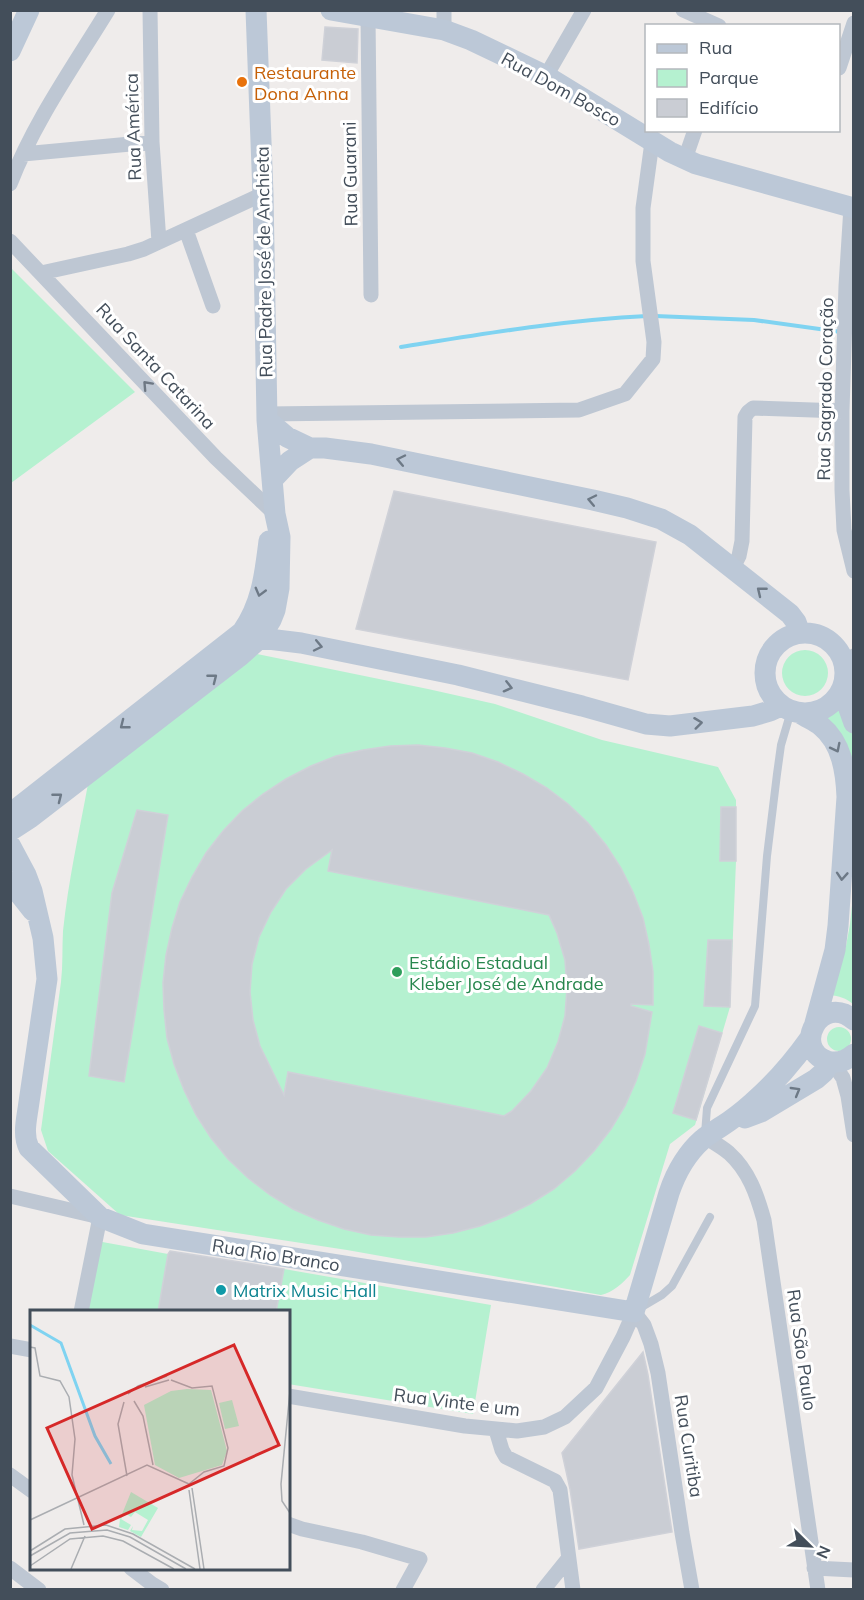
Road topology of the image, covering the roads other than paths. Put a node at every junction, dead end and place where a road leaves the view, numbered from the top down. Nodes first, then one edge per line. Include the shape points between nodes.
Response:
1 (29, 10) edge
2 (108, 10) edge
3 (150, 10) edge
4 (256, 10) edge
5 (331, 10) edge
6 (584, 10) edge
7 (683, 10) edge
8 (368, 16) junction
9 (444, 20) edge
10 (854, 23) edge
11 (714, 24) edge
12 (10, 51) edge
13 (840, 65) edge
14 (840, 68) edge
15 (854, 74) edge
16 (546, 76) junction
17 (694, 132) edge
18 (152, 142) junction
19 (652, 142) junction
20 (23, 154) junction
21 (685, 159) junction
22 (10, 184) edge
23 (262, 194) junction
24 (852, 207) edge
25 (186, 230) junction
26 (10, 241) edge
27 (159, 242) junction
28 (41, 273) junction
29 (371, 295) dead end
30 (213, 306) dead end
31 (849, 362) edge
32 (842, 411) junction
33 (267, 417) junction
34 (310, 448) junction
35 (273, 479) junction
36 (848, 490) edge
37 (275, 514) junction
38 (733, 568) junction
39 (854, 571) edge
40 (800, 633) junction
41 (260, 638) junction
42 (848, 671) edge
43 (791, 710) junction
44 (854, 723) edge
45 (10, 814) edge
46 (10, 831) edge
47 (10, 845) edge
48 (10, 882) edge
49 (38, 919) junction
50 (854, 1020) edge
51 (813, 1031) junction
52 (854, 1054) edge
53 (831, 1062) junction
54 (854, 1067) edge
55 (850, 1100) edge
56 (724, 1125) junction
57 (854, 1135) edge
58 (705, 1137) junction
59 (10, 1196) edge
60 (100, 1217) junction
61 (710, 1217) dead end
62 (81, 1310) edge
63 (634, 1312) junction
64 (10, 1346) edge
65 (30, 1350) edge
66 (290, 1396) edge
67 (496, 1430) junction
68 (10, 1474) edge
69 (30, 1489) edge
70 (290, 1525) edge
71 (568, 1558) junction
72 (10, 1568) edge
73 (814, 1568) junction
74 (132, 1570) edge
75 (854, 1570) edge
76 (39, 1590) edge
77 (162, 1590) edge
78 (403, 1590) edge
79 (543, 1590) edge
80 (573, 1590) edge
81 (692, 1590) edge
82 (818, 1590) edge

1 - 12 street
2 - 20 street
3 - 18 street, Rua América
4 - 23 street, Rua Padre José de Anchieta
5 - 8 street, Rua Dom Bosco
6 - 16 street
7 - 11 street
8 - 9 street, Rua Dom Bosco
8 - 29 street, Rua Guarani
9 - 16 street, Rua Dom Bosco via 471,40
10 - 13 street
14 - 15 street
16 - 19 street, Rua Dom Bosco
17 - 21 street
18 - 20 street
18 - 27 street, Rua América
19 - 21 street, Rua Dom Bosco
19 - 33 street via 643,208 643,261 653,358 625,394 579,410
20 - 22 street
21 - 24 street, Rua Dom Bosco
23 - 25 street
23 - 33 street, Rua Padre José de Anchieta
24 - 31 street, Rua Sagrado Coração via 846,286
25 - 27 street
25 - 30 street
26 - 28 street, Rua Santa Catarina
27 - 28 street via 128,254
37 -> 28 street, Rua Santa Catarina via 216,458
31 - 32 street, Rua Sagrado Coração
32 - 36 street, Rua Sagrado Coração
32 - 38 street via 753,408 744,417 742,542
33 - 34 street via 287,437
33 - 35 street, Rua Padre José de Anchieta
34 - 35 street
38 -> 34 street via 690,535 661,519 627,508 371,454
35 - 37 street, Rua Padre José de Anchieta
36 - 39 street, Rua Sagrado Coração via 844,530
37 - 41 street via 280,537 279,588 275,610
37 -> 45 street via 260,595 242,632
40 -> 38 street via 790,614
40 - 42 street via 823,636 832,643
40 - 43 street via 778,642 770,652 764,675 772,698
41 -> 43 street via 458,675 646,724 670,726
46 -> 41 street
42 - 43 street via 835,700 825,708 813,713
42 - 44 street
43 -> 51 street via 820,726 835,744 846,778 835,950
43 - 58 lane via 781,745 767,856 755,1006 707,1108
47 - 49 street via 26,875
48 - 49 street
49 - 60 street via 44,938 47,979 26,1142
50 - 51 street via 842,1013 826,1014
51 - 53 street via 812,1046 816,1053
51 - 56 street via 795,1060
52 - 53 street
53 - 55 street via 843,1078
56 -> 53 street via 760,1112 816,1080
54 - 55 street
55 - 57 street
56 - 58 street
58 - 63 street via 675,1176
58 - 73 street, Rua São Paulo via 729,1153 747,1173 759,1200
59 - 60 street
60 - 62 street
60 - 63 street, Rua Rio Branco via 143,1234
61 - 63 lane via 672,1286
63 - 67 street, Rua Vinte e um via 596,1388 565,1417 544,1427
63 - 81 street, Rua Curitiba via 644,1325 658,1373
64 - 65 street
66 - 67 street, Rua Vinte e um
67 - 71 street via 506,1457 555,1481 560,1490
68 - 69 street
70 - 78 street via 420,1559
71 - 79 street
71 - 80 street
72 - 76 street
73 - 75 street
73 - 82 street, Rua São Paulo
74 - 77 street

